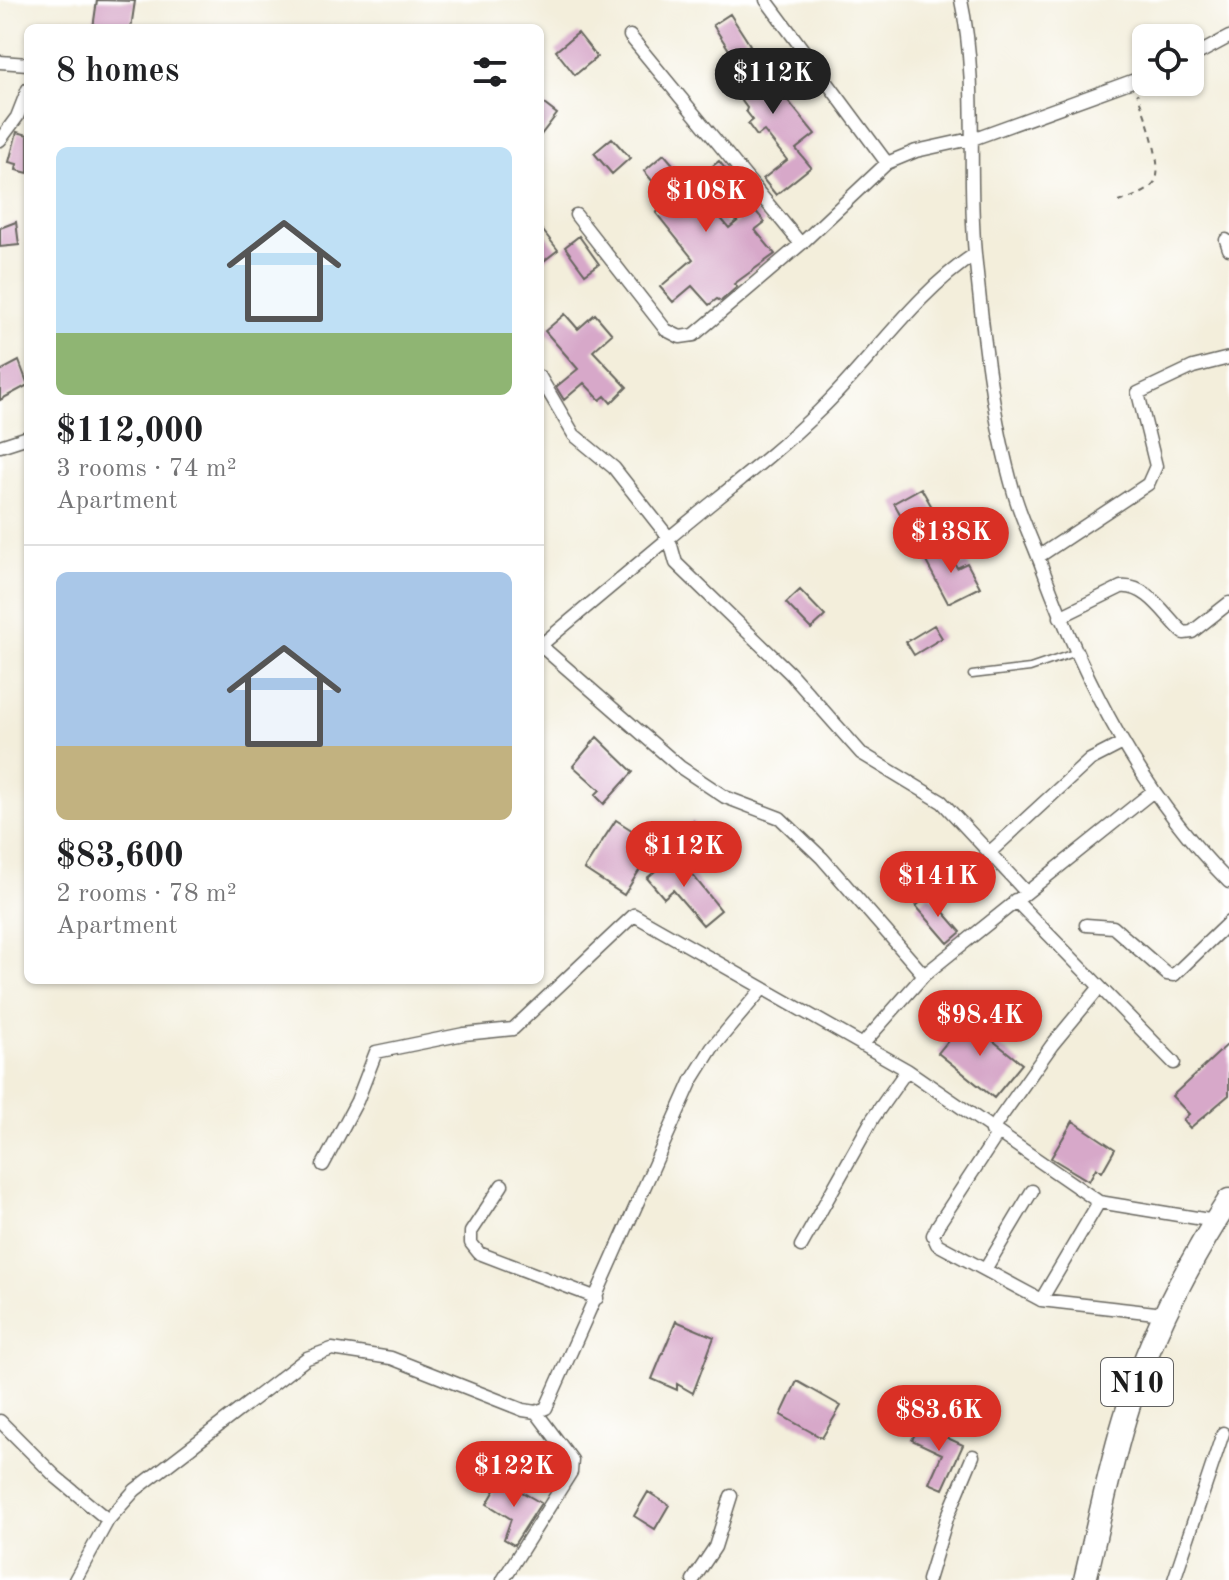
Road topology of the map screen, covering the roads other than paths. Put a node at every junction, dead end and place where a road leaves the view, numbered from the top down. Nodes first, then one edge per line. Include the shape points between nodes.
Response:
1 (766, 0) edge
2 (961, 0) edge
3 (630, 36) dead end
4 (1229, 37) edge
5 (1204, 50) edge
6 (0, 62) edge
7 (24, 64) edge
8 (1132, 81) edge
9 (24, 99) edge
10 (975, 138) junction
11 (0, 140) edge
12 (887, 163) junction
13 (576, 215) dead end
14 (801, 244) junction
15 (975, 254) junction
16 (1229, 358) edge
17 (544, 384) edge
18 (24, 438) edge
19 (0, 446) edge
20 (669, 538) junction
21 (1038, 557) junction
22 (1229, 603) edge
23 (1060, 617) junction
24 (544, 642) edge
25 (544, 648) edge
26 (1074, 653) junction
27 (972, 675) dead end
28 (1123, 743) junction
29 (1152, 792) junction
30 (989, 853) junction
31 (1229, 882) edge
32 (1020, 895) junction
33 (1229, 922) edge
34 (1086, 925) dead end
35 (924, 975) junction
36 (1099, 988) junction
37 (762, 989) junction
38 (862, 1045) junction
39 (1174, 1063) dead end
40 (907, 1070) junction
41 (994, 1133) junction
42 (323, 1165) dead end
43 (502, 1185) dead end
44 (1032, 1191) dead end
45 (1229, 1200) edge
46 (1099, 1202) junction
47 (1215, 1221) junction
48 (801, 1246) dead end
49 (986, 1268) junction
50 (597, 1298) junction
51 (1041, 1300) junction
52 (1164, 1314) junction
53 (536, 1412) junction
54 (0, 1421) edge
55 (1223, 1433) dead end
56 (973, 1456) dead end
57 (731, 1496) dead end
58 (108, 1520) junction
59 (75, 1580) edge
60 (503, 1580) edge
61 (693, 1580) edge
62 (928, 1580) edge
63 (1085, 1580) edge
64 (1174, 1580) edge

1 - 12 street
2 - 10 street
3 - 14 street
4 - 5 street
6 - 7 street
8 - 10 street
9 - 11 street
10 - 12 street
10 - 15 street
12 - 14 street
13 - 14 street via 666,330 680,337 694,335
15 - 20 street via 918,300 820,411
15 - 21 street via 994,403 1014,494
16 - 21 street via 1193,367 1138,393 1156,466 1148,484
17 - 20 street via 574,435 614,468
18 - 19 street
20 - 24 street
20 - 30 street via 676,563 790,673 861,753 942,802
21 - 23 street
22 - 23 street via 1184,633 1145,593 1131,586
23 - 26 street
25 - 35 street via 680,767 725,797 762,809 788,825
26 - 27 lane via 1030,668
26 - 28 street
28 - 29 street
28 - 30 street via 1090,760
29 - 31 street
29 - 32 street
30 - 32 street
32 - 35 street
32 - 36 street
33 - 34 street via 1174,975 1113,927
35 - 38 street
36 - 39 street
36 - 41 street via 1052,1045
37 - 38 street
37 - 42 street via 634,915 513,1029 376,1052
37 - 50 street via 692,1080
38 - 40 street
40 - 41 street
40 - 48 street via 873,1118
41 - 46 street
41 - 49 street via 933,1235 937,1244
43 - 50 street via 471,1232 479,1253
44 - 49 street
45 - 47 highway, N10
46 - 47 street
46 - 51 street
47 - 52 highway, N10
49 - 51 street
50 - 53 street via 546,1408
51 - 52 street
52 - 63 highway, N10 via 1116,1447
53 - 58 street via 391,1358 332,1349 307,1358 174,1458
53 - 60 street via 572,1460 571,1472
54 - 58 street
55 - 64 street
56 - 62 street
57 - 61 street via 715,1547
58 - 59 street

